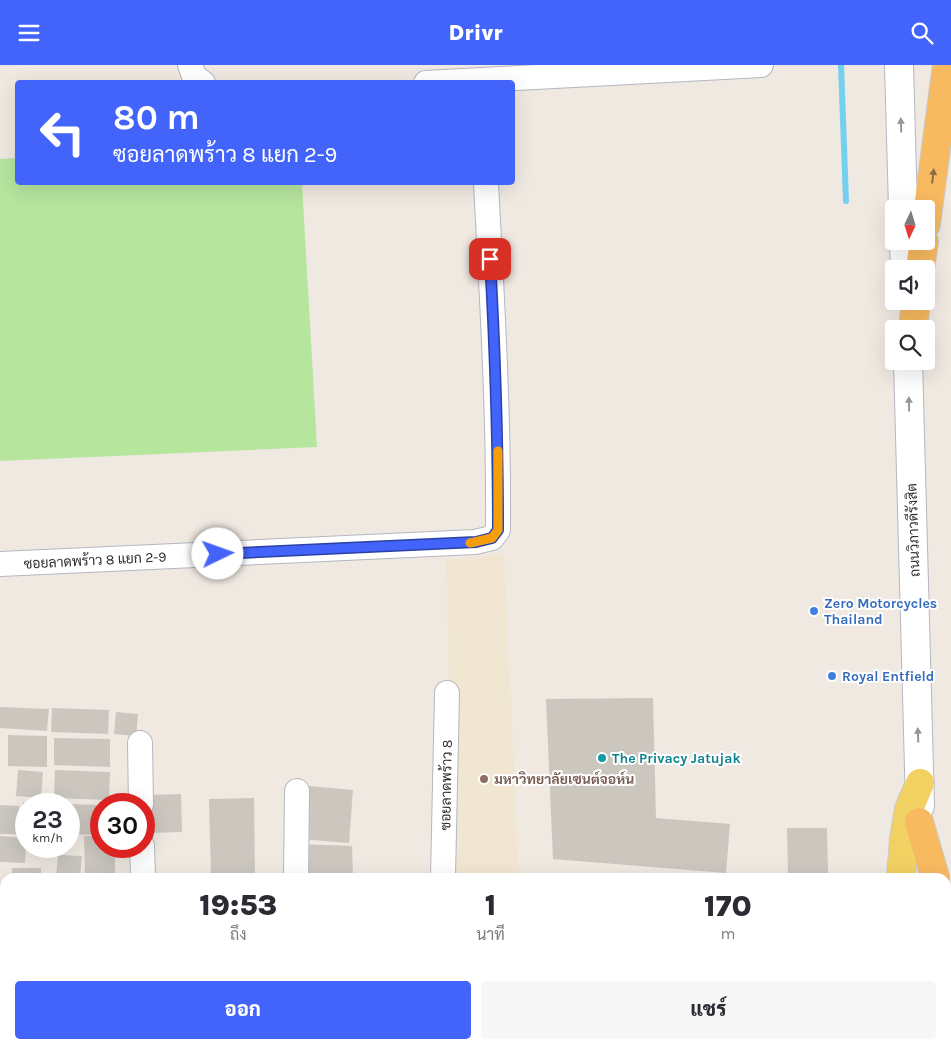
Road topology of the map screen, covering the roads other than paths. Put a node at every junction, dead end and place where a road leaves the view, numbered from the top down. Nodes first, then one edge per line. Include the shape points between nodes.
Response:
1 (190, 65) edge
2 (760, 65) edge
3 (899, 65) edge
4 (949, 65) edge
5 (480, 76) edge
6 (199, 80) edge
7 (449, 80) edge
8 (951, 93) edge
9 (486, 185) edge
10 (903, 200) edge
11 (929, 200) edge
12 (908, 370) edge
13 (0, 564) edge
14 (447, 693) dead end
15 (140, 743) dead end
16 (920, 783) junction
17 (297, 791) dead end
18 (141, 793) edge
19 (919, 822) junction
20 (142, 858) edge
21 (143, 873) edge
22 (296, 873) edge
23 (444, 873) edge
24 (901, 873) edge
25 (924, 873) edge
26 (934, 873) edge

1 - 6 street
2 - 5 street
10 -> 3 main road
4 - 8 highway
11 -> 4 highway
5 - 7 street
9 - 13 street, ซอยลาดพร้าว 8 แยก 2-9 via 497,392 498,530 492,538 476,542
16 -> 12 main road, ถนนวิภาวดีรังสิต
14 - 23 street, ซอยลาดพร้าว 8
15 - 18 street
16 - 19 main road, ถนนวิภาวดีรังสิต
16 - 24 main road via 909,809
17 - 22 street
19 - 25 main road, ถนนวิภาวดีรังสิต
19 - 26 highway
20 - 21 street

